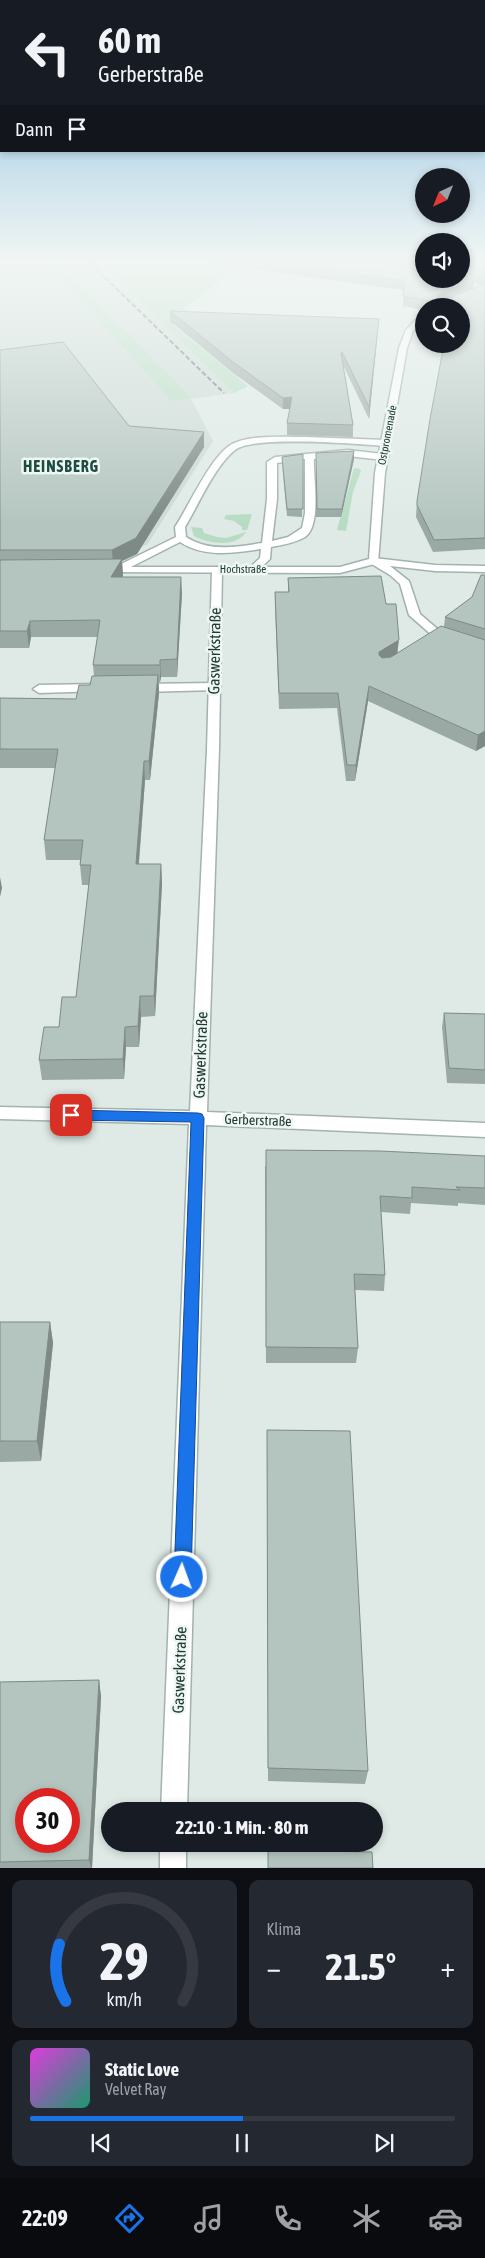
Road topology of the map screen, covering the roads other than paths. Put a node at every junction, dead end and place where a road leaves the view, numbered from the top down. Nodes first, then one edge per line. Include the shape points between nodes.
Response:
1 (404, 349) edge
2 (386, 443) junction
3 (310, 456) junction
4 (382, 457) junction
5 (180, 538) junction
6 (268, 544) junction
7 (374, 561) junction
8 (253, 569) junction
9 (485, 569) edge
10 (97, 570) edge
11 (117, 570) junction
12 (216, 577) junction
13 (485, 651) edge
14 (214, 687) junction
15 (107, 688) edge
16 (127, 688) edge
17 (39, 689) dead end
18 (0, 1113) edge
19 (198, 1118) junction
20 (485, 1130) edge
21 (174, 1802) edge
22 (173, 1852) edge
23 (173, 1868) edge

1 - 2 street, Ostpromenade
2 - 4 street, Ostpromenade
2 - 5 street via 261,440 234,447 216,468 180,527
3 - 4 street via 348,453
3 - 6 street via 307,529 302,536
3 - 6 street via 272,462
4 - 7 street, Ostpromenade
5 - 6 street via 210,551
5 - 11 street
6 - 8 street via 265,559
7 - 8 street, Hochstraße via 340,570
7 - 9 street, Hochstraße via 435,568
7 - 13 street via 405,583 415,616 434,637
8 - 12 street, Hochstraße
10 - 11 street, Hochstraße
11 - 12 street, Hochstraße
12 - 14 street, Gaswerkstraße
14 - 16 street
14 - 19 street, Gaswerkstraße
15 - 17 street
18 - 19 street, Gerberstraße
19 - 20 street, Gerberstraße
19 - 21 street, Gaswerkstraße
22 - 23 street

